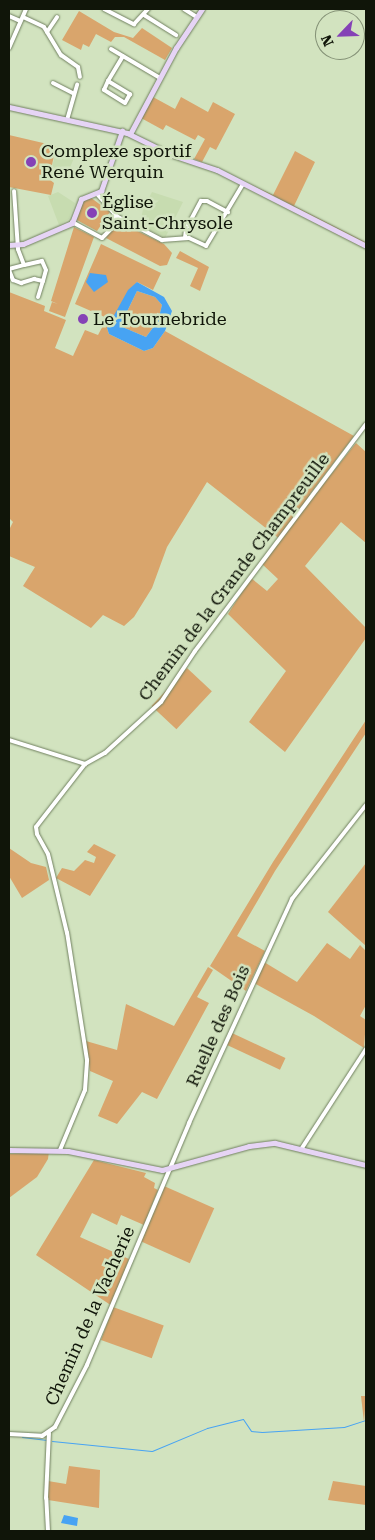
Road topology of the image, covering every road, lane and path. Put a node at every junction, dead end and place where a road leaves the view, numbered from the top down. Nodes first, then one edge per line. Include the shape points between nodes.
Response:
1 (26, 9) edge
2 (104, 9) edge
3 (148, 9) edge
4 (184, 9) edge
5 (201, 9) edge
6 (144, 15) junction
7 (9, 16) edge
8 (196, 16) junction
9 (57, 17) dead end
10 (21, 19) junction
11 (47, 32) junction
12 (176, 34) dead end
13 (9, 48) edge
14 (111, 49) dead end
15 (123, 56) junction
16 (84, 66) dead end
17 (78, 67) junction
18 (80, 77) dead end
19 (160, 78) junction
20 (108, 81) junction
21 (53, 83) dead end
22 (77, 84) dead end
23 (73, 93) junction
24 (9, 107) edge
25 (67, 120) junction
26 (135, 123) junction
27 (122, 131) junction
28 (130, 134) junction
29 (243, 184) junction
30 (14, 191) dead end
31 (98, 194) junction
32 (228, 212) junction
33 (115, 213) junction
34 (72, 222) junction
35 (185, 238) junction
36 (9, 245) edge
37 (17, 245) junction
38 (366, 246) edge
39 (24, 265) junction
40 (9, 270) edge
41 (43, 281) junction
42 (38, 297) dead end
43 (366, 424) edge
44 (9, 740) edge
45 (85, 764) junction
46 (366, 805) edge
47 (366, 1049) edge
48 (302, 1148) junction
49 (9, 1150) edge
50 (60, 1150) junction
51 (366, 1166) edge
52 (169, 1169) junction
53 (49, 1433) junction
54 (9, 1434) edge
55 (48, 1531) edge

1 - 10 street
2 - 6 street via 133,24
3 - 6 street
4 - 8 street
5 - 8 main road
6 - 12 street
7 - 10 street
8 - 19 main road
9 - 11 street
10 - 11 street via 42,26
10 - 13 street
11 - 17 street via 60,55
14 - 15 street
15 - 19 street
15 - 20 street
16 - 17 street
17 - 18 street
19 - 26 main road
20 - 20 street via 104,90 125,103 130,94
21 - 23 street
22 - 23 street
23 - 25 street
24 - 25 main road
25 - 27 main road
26 - 27 main road
26 - 28 main road
27 - 28 main road
27 - 31 main road
28 - 29 main road
29 - 32 street
29 - 38 main road
30 - 37 street
31 - 33 street
31 - 34 main road via 81,199
32 - 35 street via 209,244
32 - 35 street via 207,200 201,201 186,229
33 - 34 street via 112,227 102,238
33 - 35 street via 163,241
34 - 37 main road
36 - 37 main road
37 - 39 street
39 - 40 street
39 - 41 street via 42,261 46,270
40 - 41 street via 13,280 21,283 34,279
41 - 42 street
43 - 45 street, Chemin de la Grande Champreuille via 157,706 105,753
44 - 45 street
45 - 50 street, Chemin de la Grande Champreuille via 36,829 46,848 70,945 88,1067 83,1095
46 - 52 street, Ruelle des Bois via 295,894
47 - 48 street
48 - 51 main road
48 - 52 main road via 279,1143 257,1144
49 - 50 main road
50 - 52 main road via 149,1169
52 - 53 street, Chemin de la Vacherie via 87,1365
53 - 54 street via 40,1436
53 - 55 street

